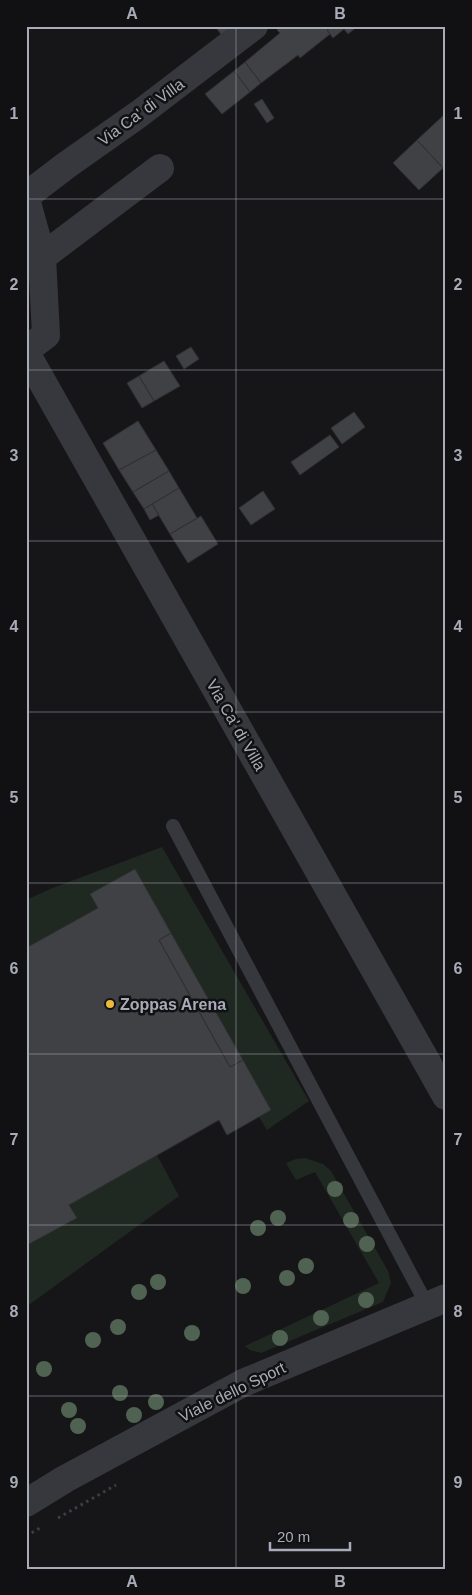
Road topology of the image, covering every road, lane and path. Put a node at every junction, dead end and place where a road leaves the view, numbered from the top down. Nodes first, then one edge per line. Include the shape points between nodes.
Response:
1 (254, 26) edge
2 (160, 168) dead end
3 (26, 198) edge
4 (42, 257) junction
5 (26, 352) edge
6 (172, 826) dead end
7 (446, 1096) edge
8 (437, 1302) edge
9 (118, 1484) dead end
10 (26, 1503) edge
11 (51, 1522) dead end
12 (43, 1526) dead end
13 (26, 1536) edge

1 - 3 street, Via Ca' di Villa
2 - 4 street
3 - 4 street, Via Ca' di Villa
4 - 5 street, Via Ca' di Villa via 46,335
5 - 7 street, Via Ca' di Villa
6 - 8 lane
8 - 10 street, Viale dello Sport via 243,1383 65,1478
9 - 11 path
12 - 13 path

